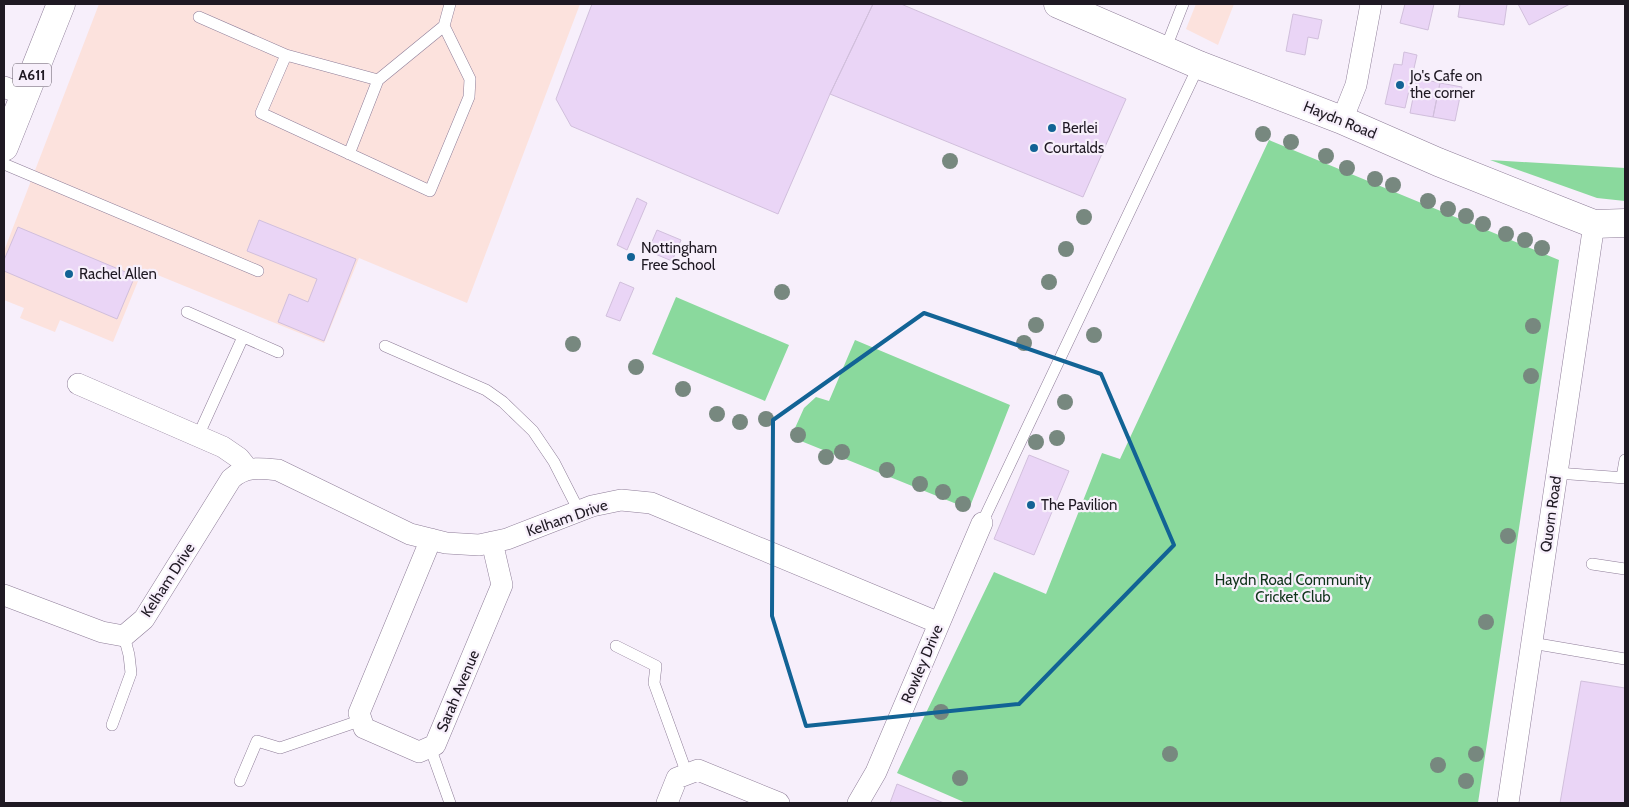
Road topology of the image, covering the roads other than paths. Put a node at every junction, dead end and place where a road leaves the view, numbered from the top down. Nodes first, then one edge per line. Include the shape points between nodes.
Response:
1 (60, 4) edge
2 (450, 4) edge
3 (1058, 4) edge
4 (1182, 4) edge
5 (1371, 4) edge
6 (198, 17) dead end
7 (444, 26) junction
8 (1165, 50) junction
9 (286, 55) junction
10 (1200, 65) junction
11 (378, 80) junction
12 (14, 91) edge
13 (1342, 120) junction
14 (4, 147) edge
15 (349, 154) junction
16 (4, 164) edge
17 (1625, 223) edge
18 (1594, 224) junction
19 (258, 271) dead end
20 (187, 312) dead end
21 (243, 337) junction
22 (385, 346) dead end
23 (278, 352) dead end
24 (78, 384) dead end
25 (198, 436) junction
26 (1625, 460) edge
27 (248, 468) junction
28 (1557, 473) junction
29 (1624, 478) edge
30 (579, 511) junction
31 (982, 523) joint
32 (431, 539) junction
33 (492, 542) junction
34 (1592, 564) dead end
35 (1625, 569) edge
36 (4, 595) edge
37 (939, 623) junction
38 (124, 636) junction
39 (1532, 643) junction
40 (616, 646) dead end
41 (1625, 659) edge
42 (362, 720) junction
43 (112, 725) dead end
44 (430, 747) junction
45 (687, 774) junction
46 (240, 781) dead end
47 (450, 803) edge
48 (667, 803) edge
49 (779, 803) edge
50 (858, 803) edge
51 (1508, 803) edge

1 - 12 street, A611
2 - 7 lane
3 - 8 street, Haydn Road
4 - 8 lane
5 - 13 street via 1356,85
6 - 9 lane
7 - 11 lane
7 - 15 lane via 470,79 469,97 430,191
8 - 10 street, Haydn Road
9 - 11 lane
9 - 15 lane via 261,113
10 - 13 street, Haydn Road
10 - 31 lane
11 - 15 lane
12 - 14 street, A611
13 - 18 street, Haydn Road
16 - 19 lane
17 - 18 street, Haydn Road
18 - 28 street, Quorn Road
20 - 21 lane
21 - 23 lane
21 - 25 lane
22 - 30 lane via 486,390 503,402 533,431 554,462
24 - 25 street
25 - 27 street via 239,458
26 - 29 lane
27 - 32 street, Kelham Drive via 278,470 410,534
27 - 38 street, Kelham Drive via 231,479 144,619
28 - 29 lane
28 - 39 street, Quorn Road
30 - 33 street, Kelham Drive
30 - 37 street, Kelham Drive via 621,500 651,503
31 - 37 street, Rowley Drive
32 - 33 street, Kelham Drive via 455,544
32 - 42 street via 360,713
33 - 44 street, Sarah Avenue via 502,586 435,745
34 - 35 lane
36 - 38 street via 102,632
37 - 50 street, Rowley Drive via 876,772
38 - 43 lane via 131,673
39 - 41 lane
39 - 51 street, Quorn Road
40 - 45 lane via 656,666 654,683
42 - 44 street, Sarah Avenue via 364,728 420,752
42 - 46 lane via 280,748 257,741
44 - 47 lane
45 - 48 street via 677,778
45 - 49 street via 698,770

